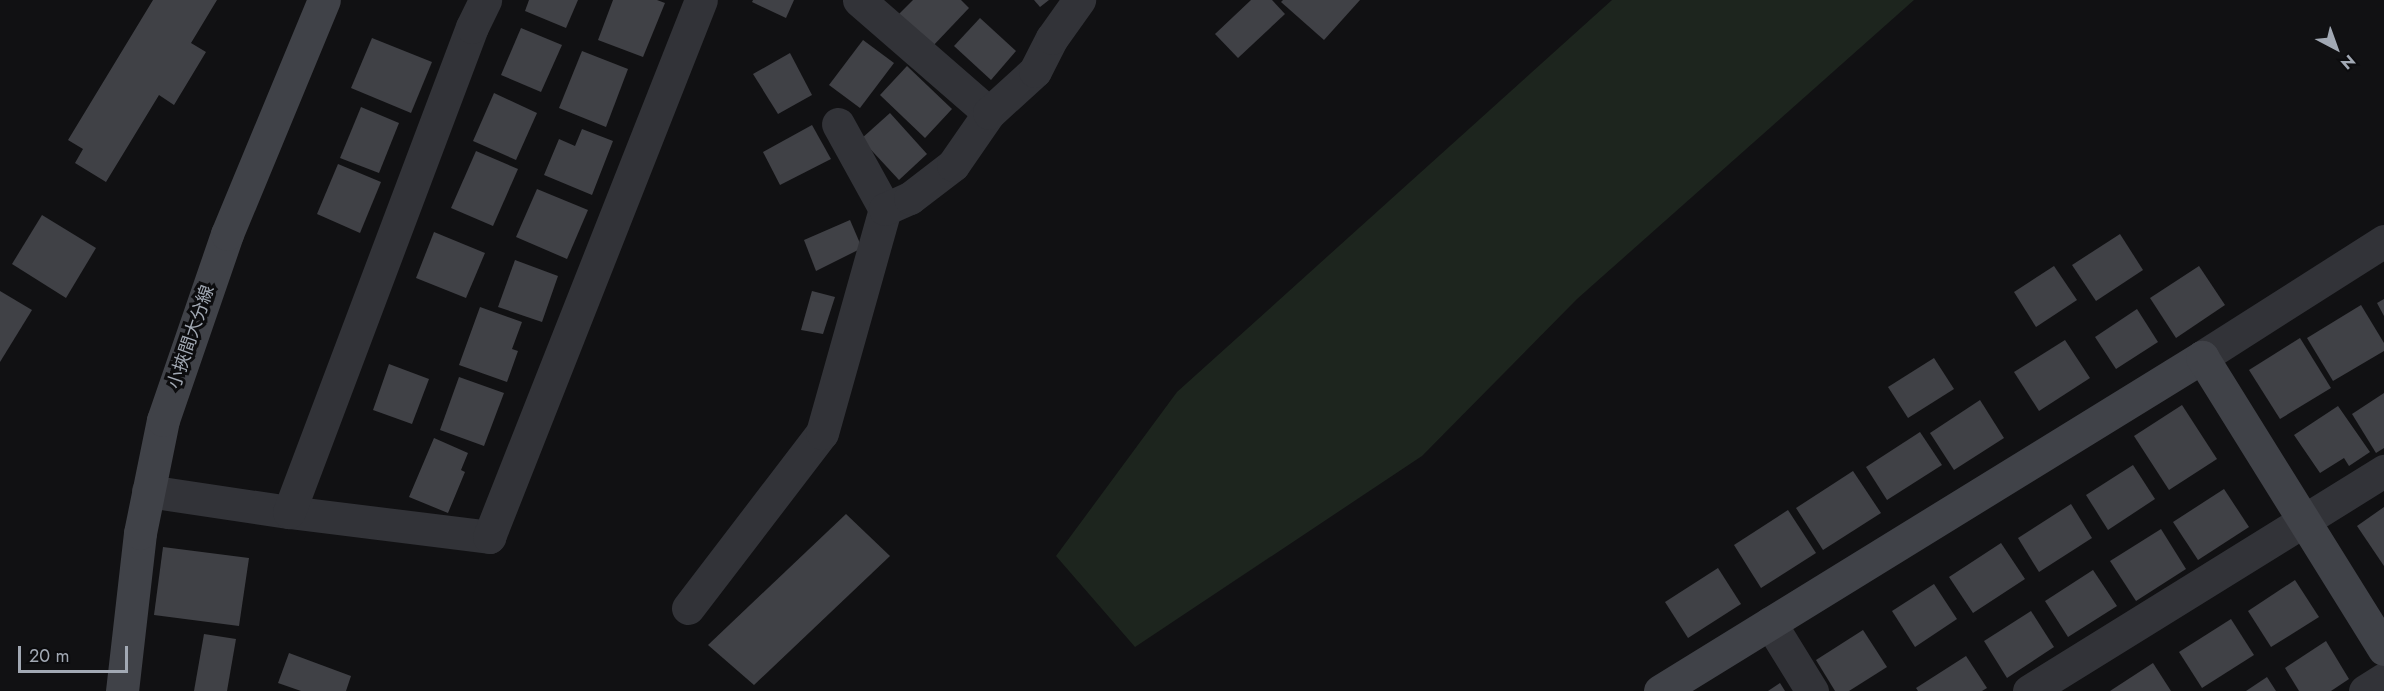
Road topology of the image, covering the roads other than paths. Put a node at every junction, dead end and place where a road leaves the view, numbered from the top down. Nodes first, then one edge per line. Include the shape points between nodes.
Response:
1 (324, 0) edge
2 (485, 0) edge
3 (701, 0) edge
4 (859, 0) edge
5 (1079, 0) edge
6 (989, 113) junction
7 (838, 124) dead end
8 (885, 209) junction
9 (2384, 241) edge
10 (2202, 357) junction
11 (2384, 471) edge
12 (148, 491) junction
13 (289, 512) junction
14 (2306, 520) junction
15 (688, 608) dead end
16 (1770, 623) junction
17 (2384, 649) edge
18 (2384, 679) edge
19 (122, 691) edge
20 (1660, 691) edge
21 (1812, 691) edge
22 (2029, 691) edge
23 (2365, 691) edge

1 - 12 street, 小挾間大分線 via 227,234 189,339 163,420
2 - 13 street
3 - 13 street via 489,537
4 - 6 street
5 - 6 street via 1035,71
6 - 8 street via 953,165 910,198
7 - 8 street
8 - 15 street via 822,433
9 - 10 street
10 - 14 street
10 - 16 street
11 - 14 street
12 - 13 street
12 - 19 street, 小挾間大分線 via 133,580
14 - 17 street
14 - 22 street
16 - 20 street
16 - 21 street
18 - 23 street

